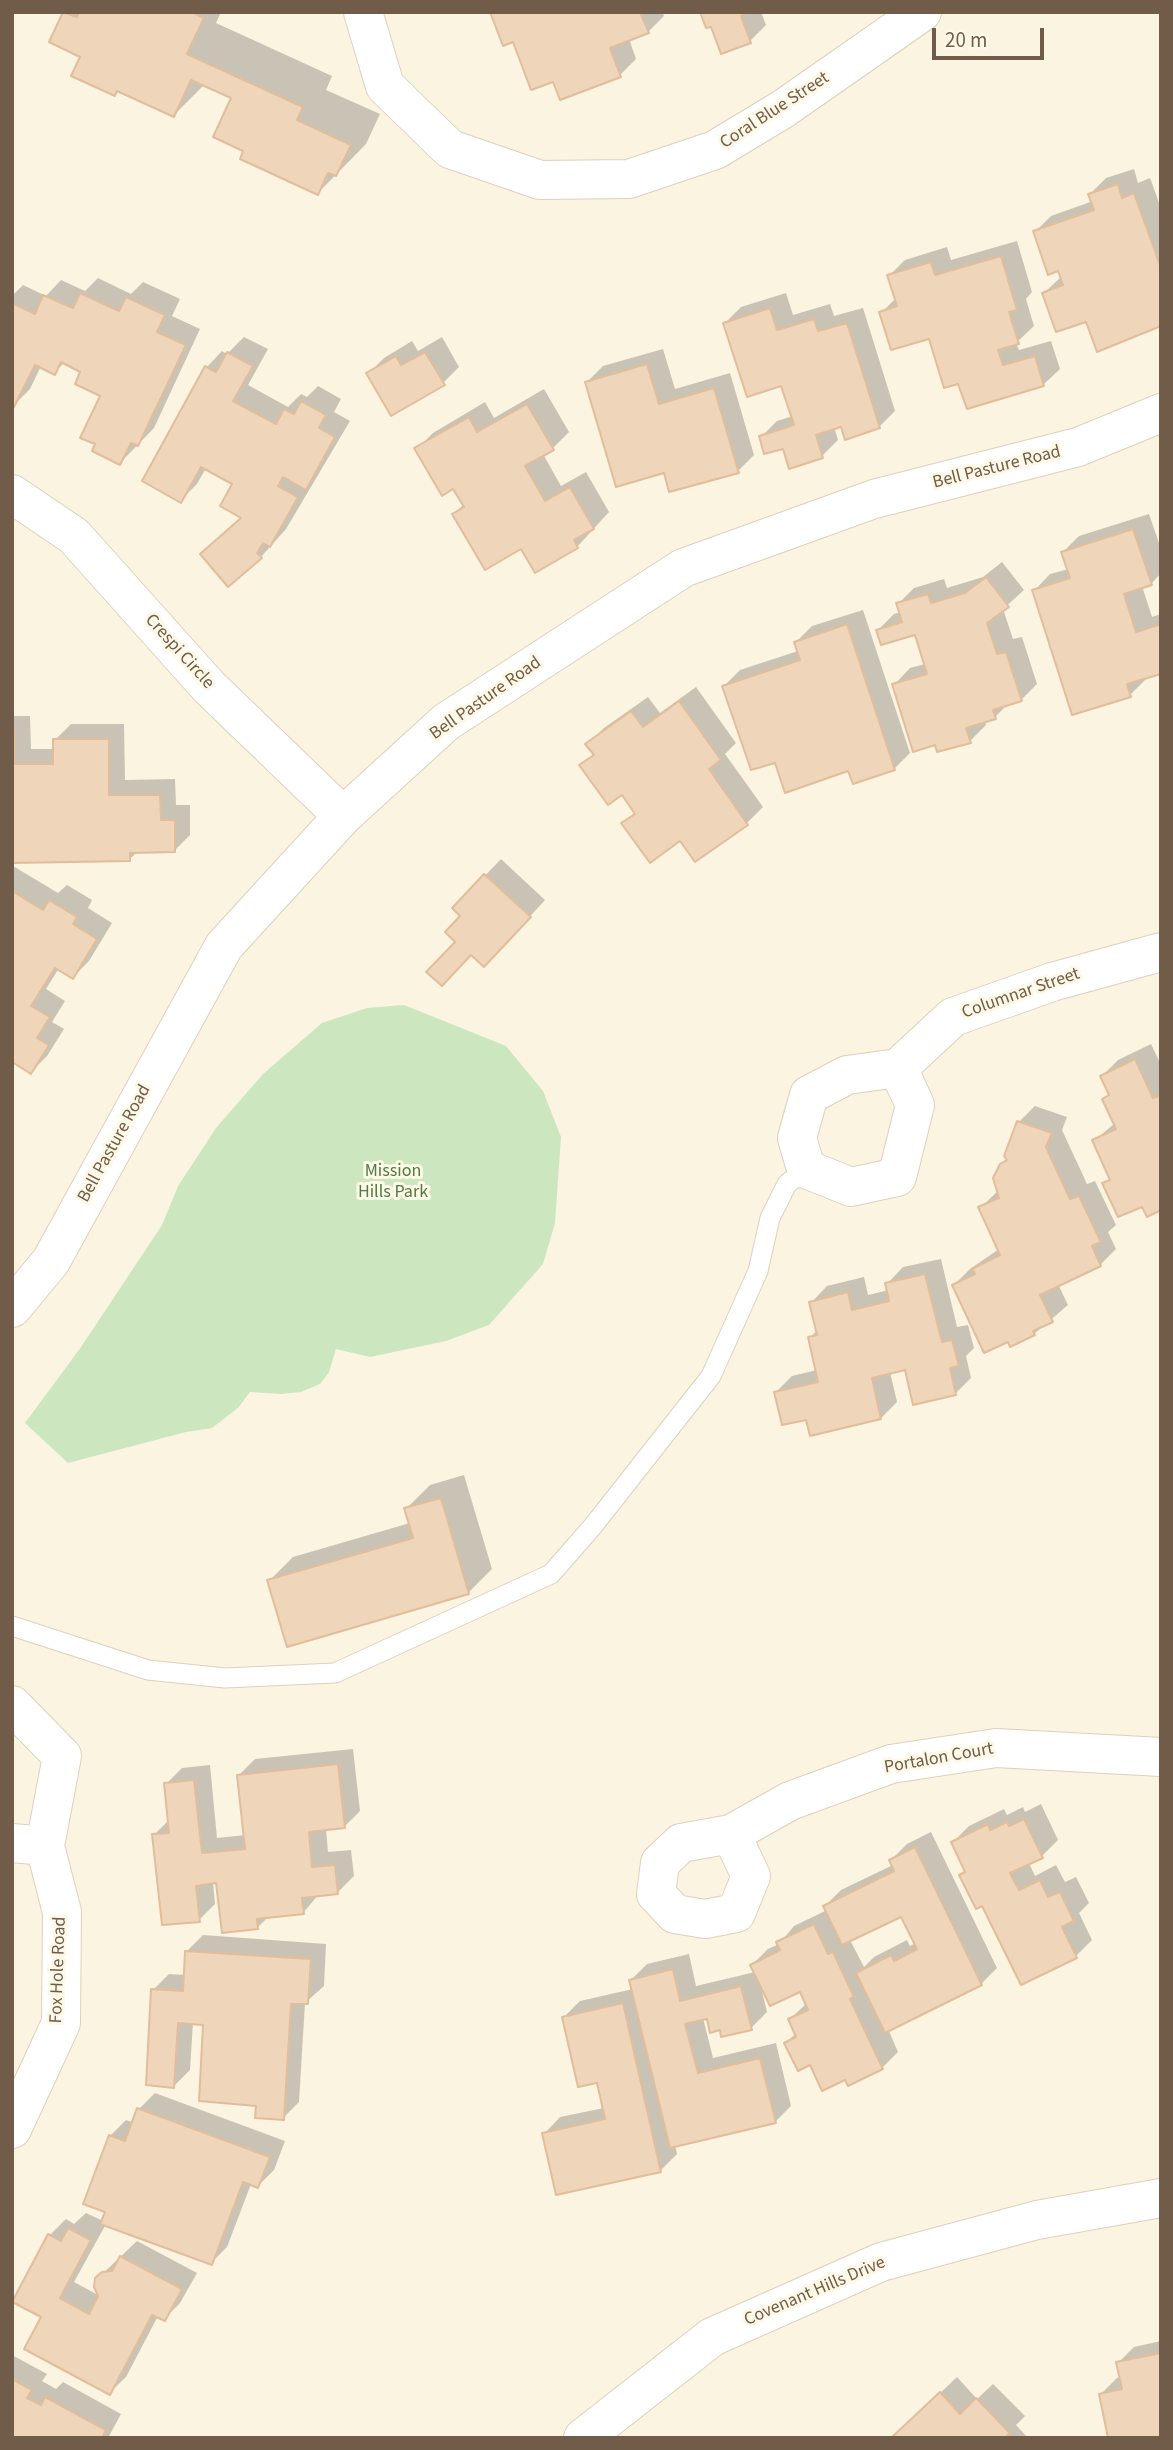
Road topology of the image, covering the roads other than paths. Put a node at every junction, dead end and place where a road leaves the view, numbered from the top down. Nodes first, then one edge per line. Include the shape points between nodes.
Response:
1 (363, 12) edge
2 (922, 12) edge
3 (1161, 413) edge
4 (12, 494) edge
5 (342, 816) junction
6 (1161, 952) edge
7 (898, 1068) junction
8 (806, 1169) junction
9 (12, 1308) edge
10 (12, 1626) edge
11 (12, 1705) edge
12 (1161, 1757) edge
13 (731, 1834) dead end
14 (29, 1845) edge
15 (12, 2129) edge
16 (1161, 2198) edge
17 (583, 2438) edge

1 - 2 street, Coral Blue Street via 385,86 450,149 540,180 629,179 715,150
3 - 5 street, Bell Pasture Road via 1079,447 874,499 683,568 446,722
4 - 5 street, Crespi Circle via 74,536 209,687
5 - 9 street, Bell Pasture Road via 224,946 51,1261
6 - 7 street, Columnar Street via 1052,982 953,1017
7 - 8 street via 847,1075 809,1096 797,1138
7 - 8 street via 915,1105 897,1177 851,1187
8 - 10 lane via 787,1184 770,1218 758,1271 711,1376 551,1574 335,1673 225,1678 148,1670
11 - 14 street, Fox Hole Road via 62,1756
12 - 13 street, Portalon Court via 996,1748 891,1764 790,1801
14 - 15 street, Fox Hole Road via 62,1912 61,2023
16 - 17 street, Covenant Hills Drive via 1037,2220 881,2262 712,2337

